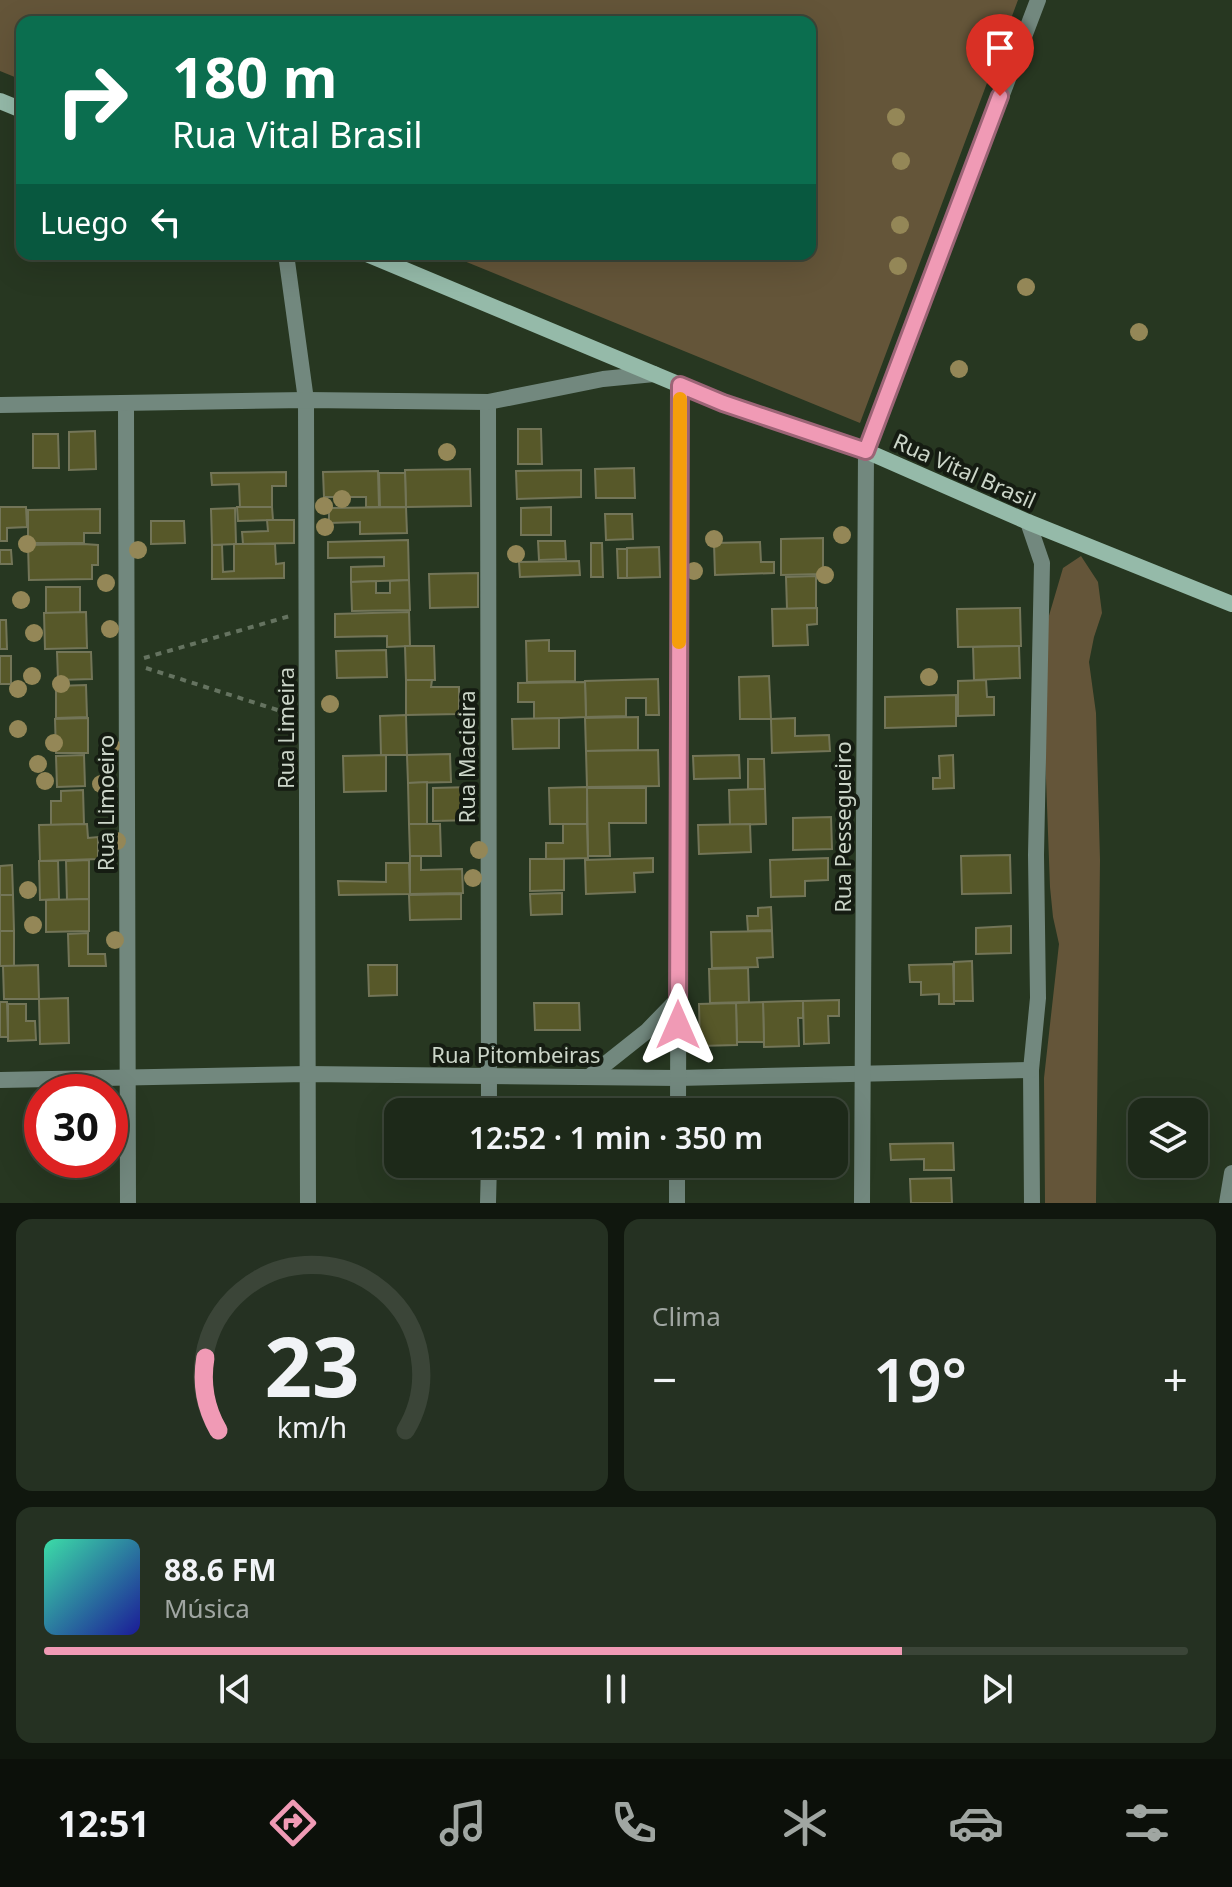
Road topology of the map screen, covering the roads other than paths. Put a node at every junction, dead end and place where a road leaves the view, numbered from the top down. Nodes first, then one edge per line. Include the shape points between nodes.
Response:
1 (1038, 0) edge
2 (287, 260) edge
3 (381, 260) edge
4 (654, 374) junction
5 (680, 385) junction
6 (306, 400) junction
7 (488, 402) junction
8 (126, 404) junction
9 (0, 405) edge
10 (866, 451) junction
11 (1028, 522) junction
12 (1232, 604) edge
13 (679, 998) junction
14 (1031, 1070) junction
15 (127, 1074) edge
16 (307, 1074) junction
17 (864, 1075) junction
18 (489, 1077) junction
19 (589, 1077) junction
20 (678, 1078) junction
21 (128, 1079) edge
22 (0, 1080) edge
23 (24, 1080) edge
24 (489, 1098) edge
25 (678, 1098) edge
26 (1232, 1173) edge
27 (128, 1178) edge
28 (489, 1178) edge
29 (677, 1178) edge
30 (128, 1203) edge
31 (308, 1203) edge
32 (488, 1203) edge
33 (677, 1203) edge
34 (862, 1203) edge
35 (1032, 1203) edge
36 (1227, 1203) edge

1 - 10 street
2 - 6 street, Rua Limeira
3 - 4 main road, Rua Vital Brasil
4 - 5 main road, Rua Vital Brasil
4 - 7 street
5 - 10 main road, Rua Vital Brasil
5 - 13 street
6 - 7 street
6 - 8 street
6 - 16 street, Rua Limeira
7 - 18 street, Rua Macieira
8 - 9 street
8 - 15 street, Rua Limoeiro
10 - 11 main road, Rua Vital Brasil
10 - 17 street, Rua Pessegueiro
11 - 12 main road, Rua Vital Brasil
11 - 14 street via 1042,563 1038,998
13 - 19 street
13 - 20 street
14 - 17 street, Rua Pitombeiras
14 - 35 street
16 - 18 street, Rua Pitombeiras
16 - 21 street, Rua Pitombeiras
16 - 31 street, Rua Limeira
17 - 20 street, Rua Pitombeiras
17 - 34 street, Rua Pessegueiro
18 - 19 street, Rua Pitombeiras
18 - 24 street, Rua Macieira
19 - 20 street, Rua Pitombeiras
20 - 25 street
22 - 23 street, Rua Pitombeiras
26 - 36 street
27 - 30 street, Rua Limoeiro
28 - 32 street
29 - 33 street

